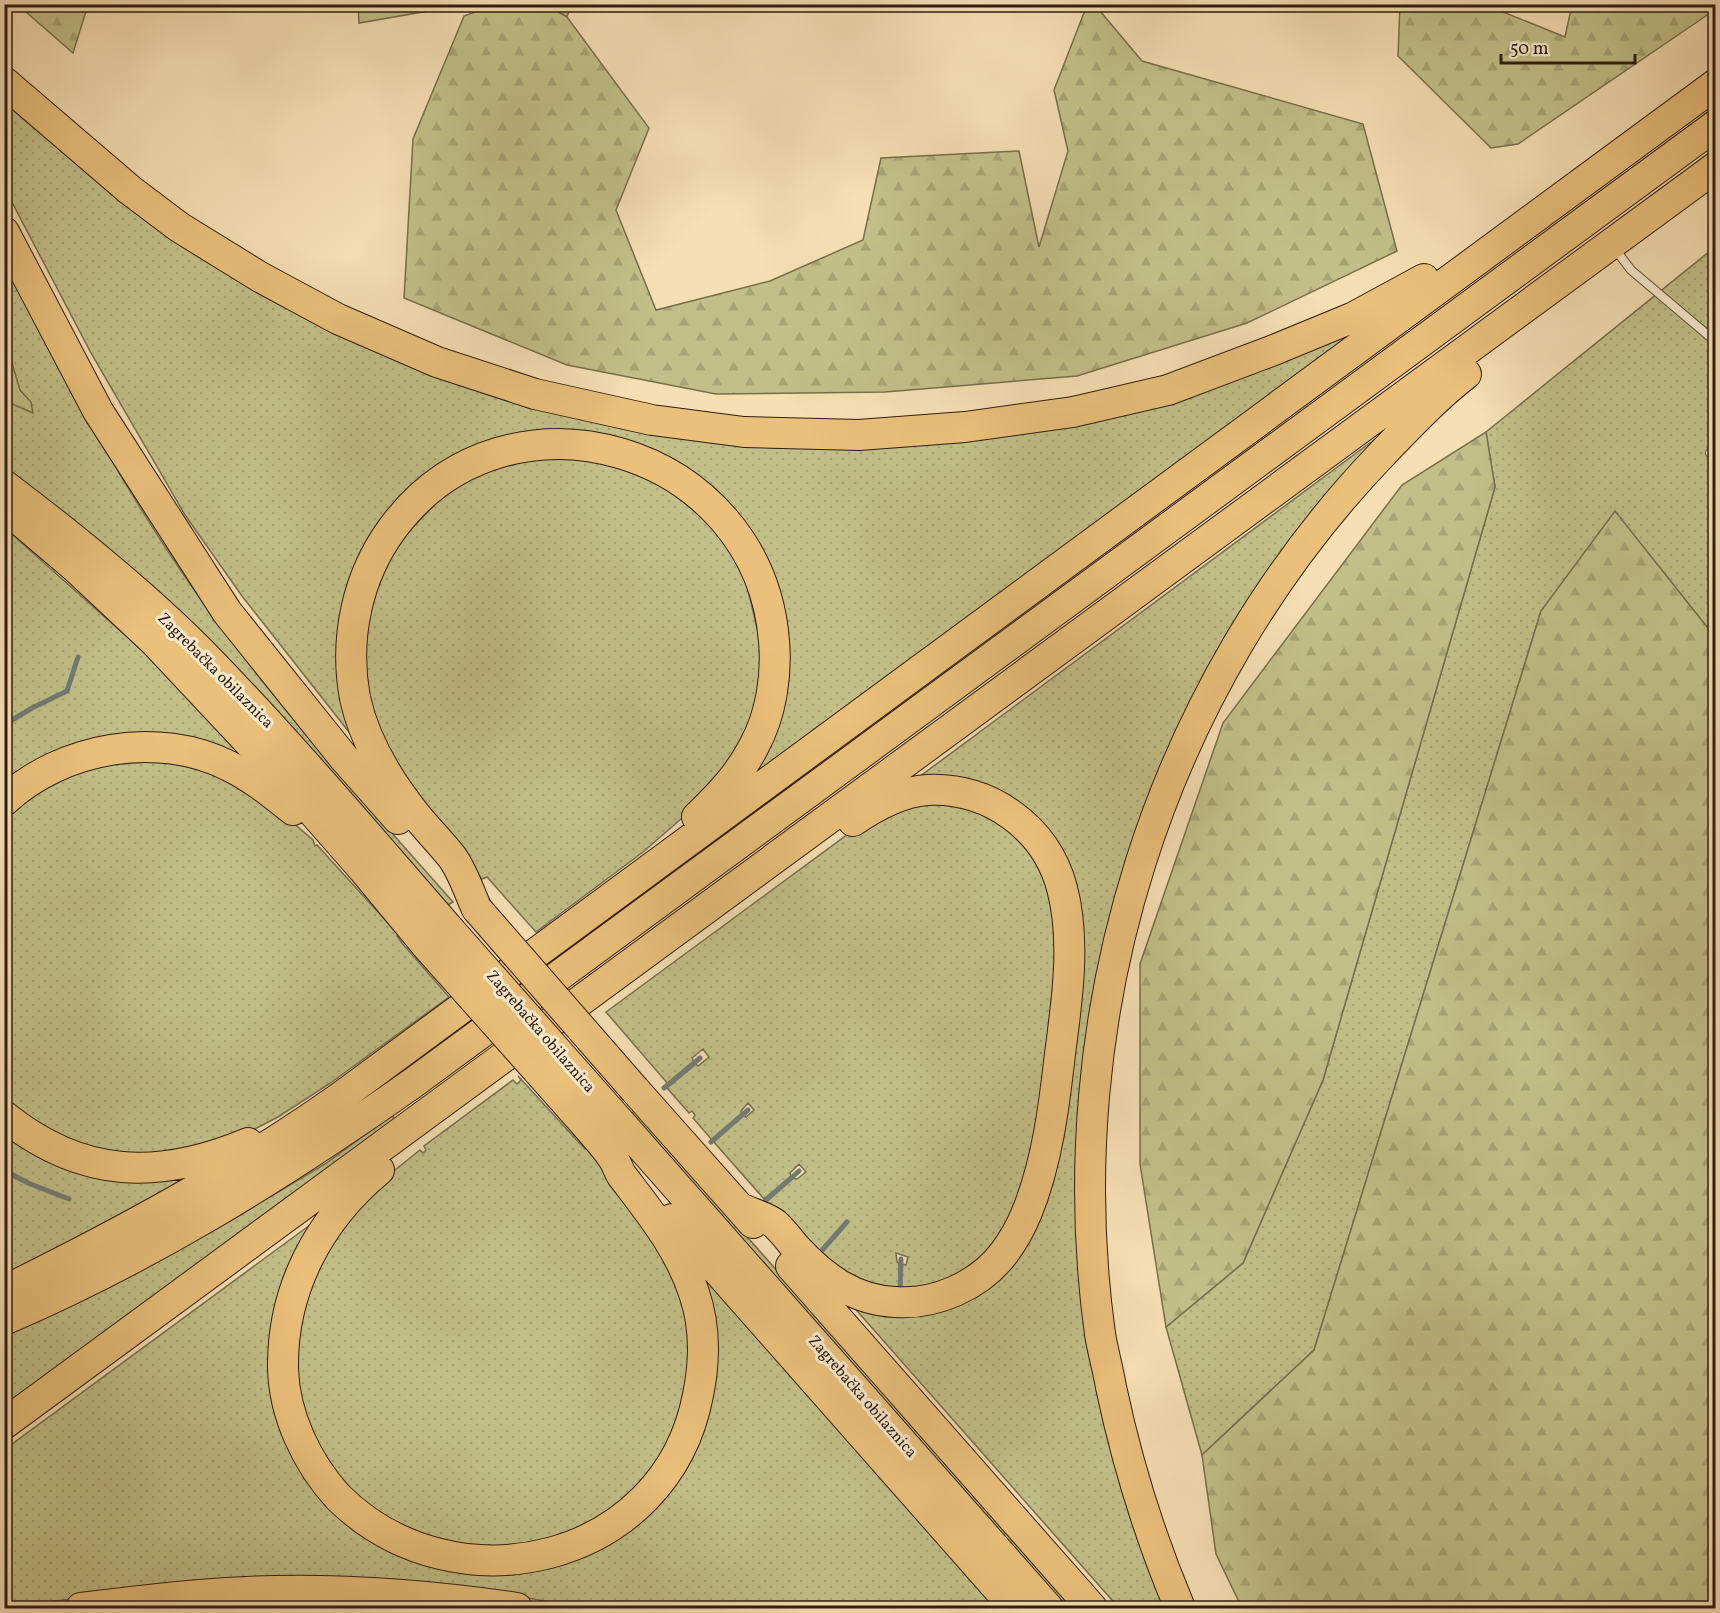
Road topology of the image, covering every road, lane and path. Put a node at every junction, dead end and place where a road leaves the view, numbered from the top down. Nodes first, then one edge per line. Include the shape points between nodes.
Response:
1 (4, 82) edge
2 (1716, 84) edge
3 (1716, 125) edge
4 (1716, 167) edge
5 (4, 232) edge
6 (1511, 234) junction
7 (1606, 248) junction
8 (1716, 342) edge
9 (4, 485) edge
10 (4, 508) edge
11 (4, 801) edge
12 (776, 857) junction
13 (363, 868) junction
14 (603, 905) junction
15 (477, 909) junction
16 (438, 937) junction
17 (504, 1056) junction
18 (342, 1096) junction
19 (4, 1116) edge
20 (598, 1118) junction
21 (614, 1159) junction
22 (740, 1208) junction
23 (4, 1291) edge
24 (4, 1320) edge
25 (4, 1424) edge
26 (81, 1608) edge
27 (517, 1608) edge
28 (1015, 1608) edge
29 (1048, 1608) edge
30 (1092, 1608) edge
31 (1180, 1608) edge

1 - 6 highway via 179,227 338,319 437,362 534,394 652,420 744,432 859,435 964,427 1073,412 1168,390 1354,317 1420,282 1463,252
2 - 6 highway
3 - 24 highway via 338,1136 192,1227
4 - 7 highway
5 - 15 highway, Zagrebačka obilaznica via 98,411 227,612 344,758
6 - 14 highway
7 - 8 lane
7 - 12 highway
7 - 31 highway via 1586,280 1437,397 1359,477 1299,550 1249,623 1206,702 1172,775 1143,856 1117,944 1094,1087 1090,1170 1093,1259 1101,1336 1120,1427 1137,1492
9 - 16 highway, Zagrebačka obilaznica via 92,552 200,651 295,753
10 - 13 highway via 154,640
11 - 13 highway via 46,771 87,755 143,747 192,753 228,765 249,778 304,820 345,862
12 - 17 highway
12 - 22 highway via 820,845 869,811 910,793 963,793 1003,809 1026,826 1043,846 1062,889 1069,946 1064,1026 1041,1167 1028,1211 1003,1255 963,1287 917,1302 865,1297 822,1274 774,1224
13 - 16 highway
14 - 15 highway via 626,877 714,801 747,759 762,729 771,696 775,653 772,622 755,567 742,543 703,497 678,478 631,455 604,448 550,444 475,462 428,492 385,539 366,577 354,619 352,676 367,736 399,794 454,860
14 - 18 highway
15 - 22 highway, Zagrebačka obilaznica, bridge
16 - 20 highway, Zagrebačka obilaznica, bridge
17 - 21 highway via 479,1094 387,1163 350,1197 314,1247 292,1296 284,1336 283,1377 297,1432 327,1485 364,1522 435,1557 490,1565 529,1561 566,1551 610,1528 644,1499 666,1473 683,1443 696,1406 703,1357 701,1317 679,1256
17 - 25 highway
18 - 19 highway via 309,1107 259,1137 218,1155 182,1165 149,1168 116,1167 72,1156 38,1141
18 - 23 highway via 203,1186
20 - 21 highway
20 - 29 highway, Zagrebačka obilaznica
21 - 28 highway via 627,1168
22 - 30 highway, Zagrebačka obilaznica
26 - 27 highway via 227,1593 291,1592 373,1594

